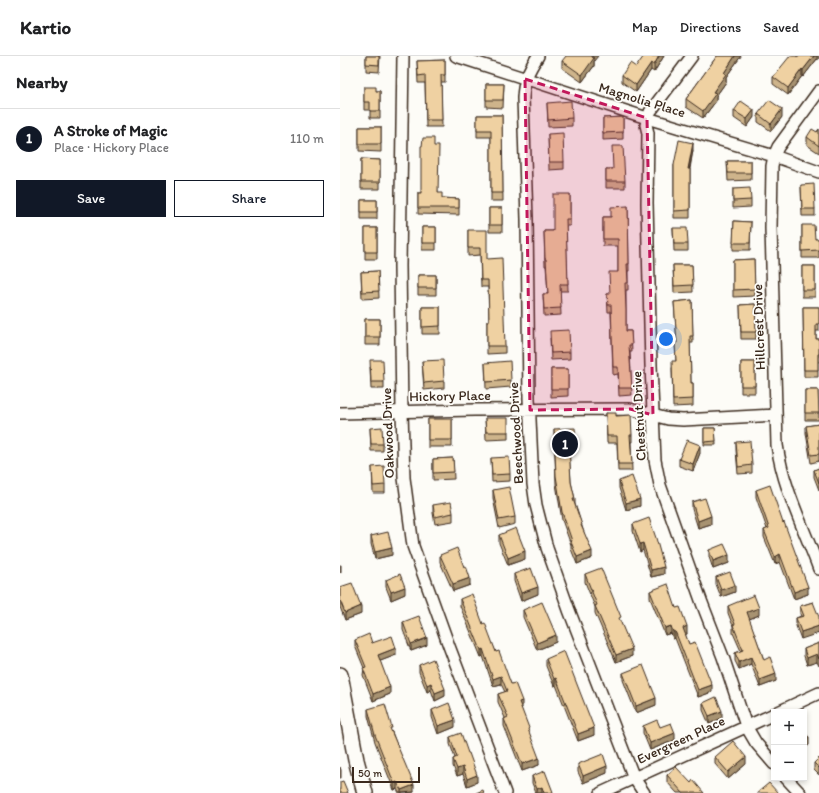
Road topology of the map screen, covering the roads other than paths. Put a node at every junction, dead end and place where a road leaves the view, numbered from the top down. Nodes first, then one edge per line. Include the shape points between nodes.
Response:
1 (402, 56) edge
2 (456, 56) edge
3 (538, 56) edge
4 (692, 56) edge
5 (525, 79) junction
6 (819, 91) edge
7 (648, 118) junction
8 (774, 156) junction
9 (819, 172) edge
10 (530, 410) junction
11 (402, 412) junction
12 (340, 413) edge
13 (653, 415) junction
14 (776, 415) junction
15 (819, 569) edge
16 (340, 675) edge
17 (819, 693) edge
18 (784, 709) edge
19 (771, 715) edge
20 (746, 726) junction
21 (771, 760) edge
22 (634, 778) junction
23 (789, 781) edge
24 (365, 793) edge
25 (505, 793) edge
26 (601, 793) edge
27 (644, 793) edge
28 (800, 793) edge

1 - 11 street, Oakwood Drive
2 - 5 street, Magnolia Place
3 - 5 street, Beechwood Drive
4 - 7 street
5 - 7 street, Magnolia Place
5 - 10 street, Beechwood Drive via 523,98
6 - 8 street, Hillcrest Drive
7 - 8 street, Magnolia Place
7 - 13 street, Chestnut Drive via 647,203
8 - 9 street, Magnolia Place
8 - 14 street, Hillcrest Drive via 771,228
10 - 11 street, Hickory Place
10 - 13 street, Hickory Place via 630,410
10 - 22 street, Beechwood Drive via 533,484 540,527
11 - 12 street, Hickory Place
11 - 25 street, Oakwood Drive via 404,478 413,546
13 - 14 street, Hickory Place via 683,420
13 - 20 street, Chestnut Drive via 655,460 660,485
14 - 15 street, Hillcrest Drive via 779,462
16 - 24 street
17 - 18 street
19 - 20 street, Evergreen Place
20 - 21 street, Chestnut Drive
20 - 22 street, Evergreen Place
22 - 26 street, Evergreen Place
22 - 27 street, Beechwood Drive
23 - 28 street

